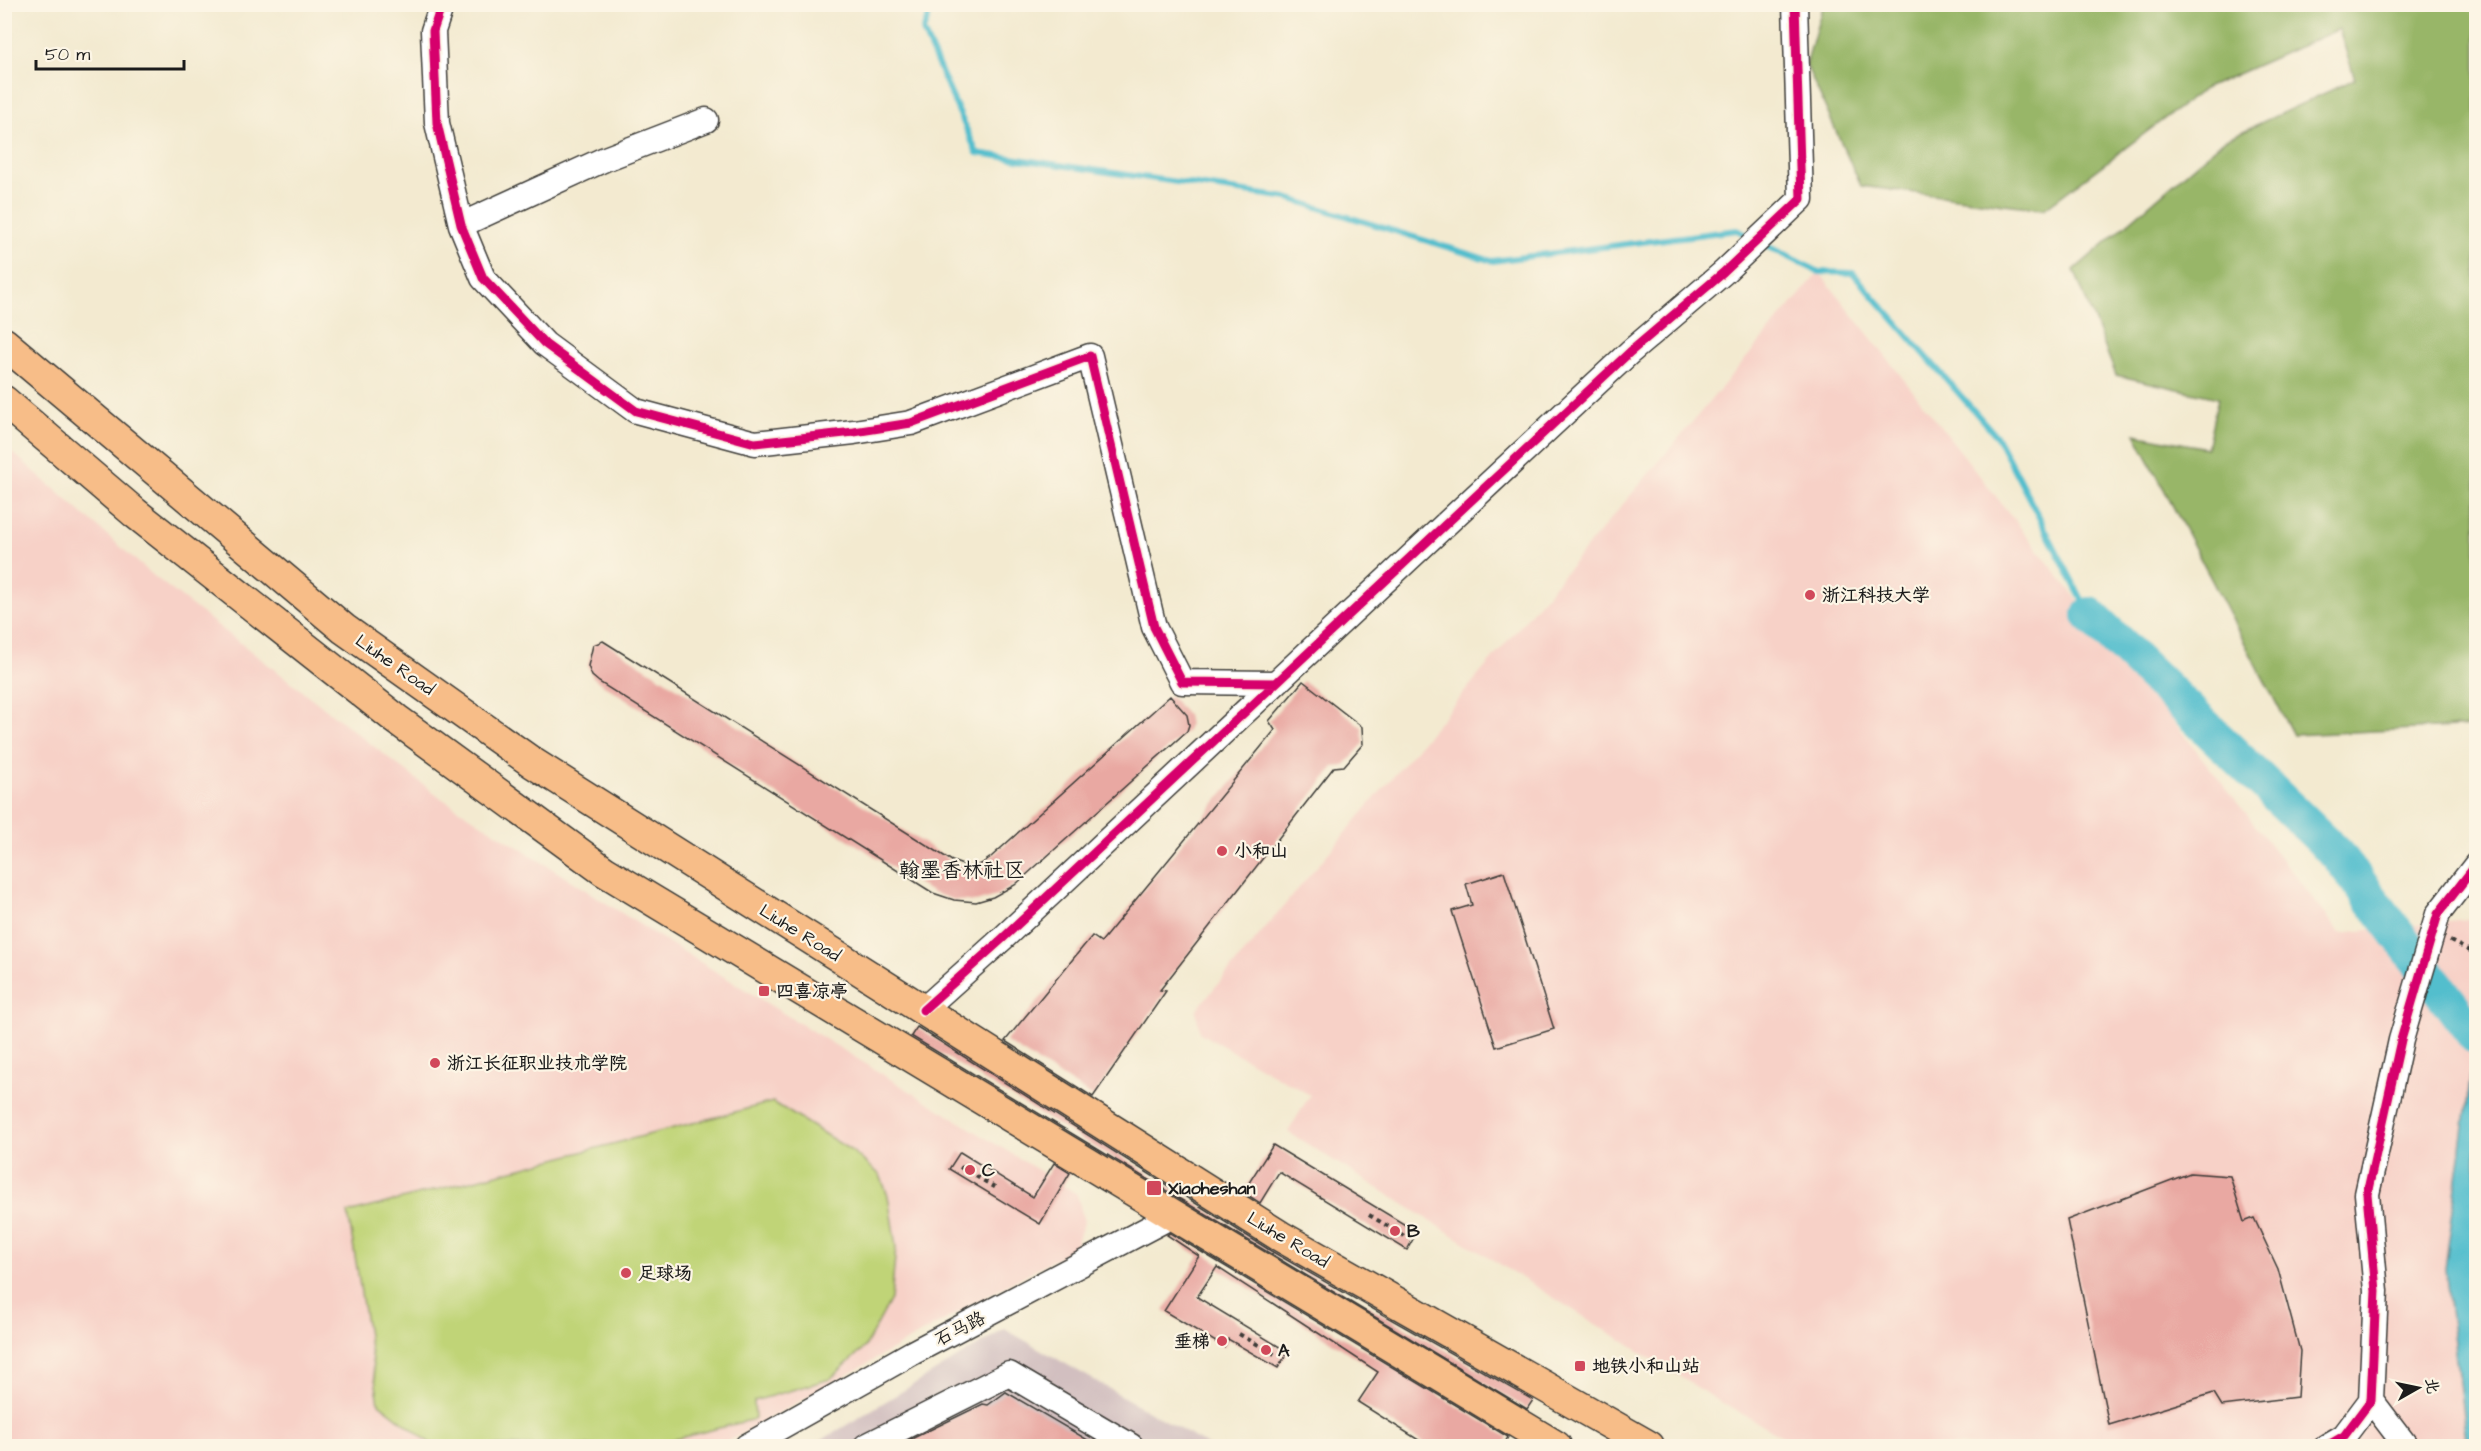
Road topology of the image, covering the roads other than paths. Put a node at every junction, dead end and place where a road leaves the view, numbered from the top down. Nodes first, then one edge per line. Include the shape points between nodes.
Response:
1 (442, 4) edge
2 (1795, 4) edge
3 (706, 120) dead end
4 (461, 225) junction
5 (4, 343) edge
6 (4, 401) edge
7 (1276, 683) junction
8 (2476, 865) edge
9 (923, 1010) junction
10 (1174, 1215) junction
11 (2372, 1400) junction
12 (747, 1446) edge
13 (866, 1446) edge
14 (1131, 1446) edge
15 (1556, 1446) edge
16 (1649, 1446) edge
17 (2327, 1446) edge
18 (2406, 1446) edge

1 - 4 street via 433,31 437,123
2 - 7 street via 1801,199 1723,273 1630,352
3 - 4 street via 605,159
4 - 7 street via 483,278 545,344 636,411 755,443 911,423 1090,356 1154,627 1182,682
5 - 9 main road, Liuhe Road via 344,629 533,763
6 - 10 main road, Liuhe Road via 135,513 396,719 604,872
7 - 9 street
8 - 11 street via 2438,914 2432,932 2401,1040 2367,1194 2376,1291
9 - 16 main road, Liuhe Road via 1280,1236
10 - 12 street, 石马路 via 912,1353
10 - 15 main road, Liuhe Road
11 - 17 street via 2344,1436
11 - 18 street
13 - 14 street via 1009,1374

